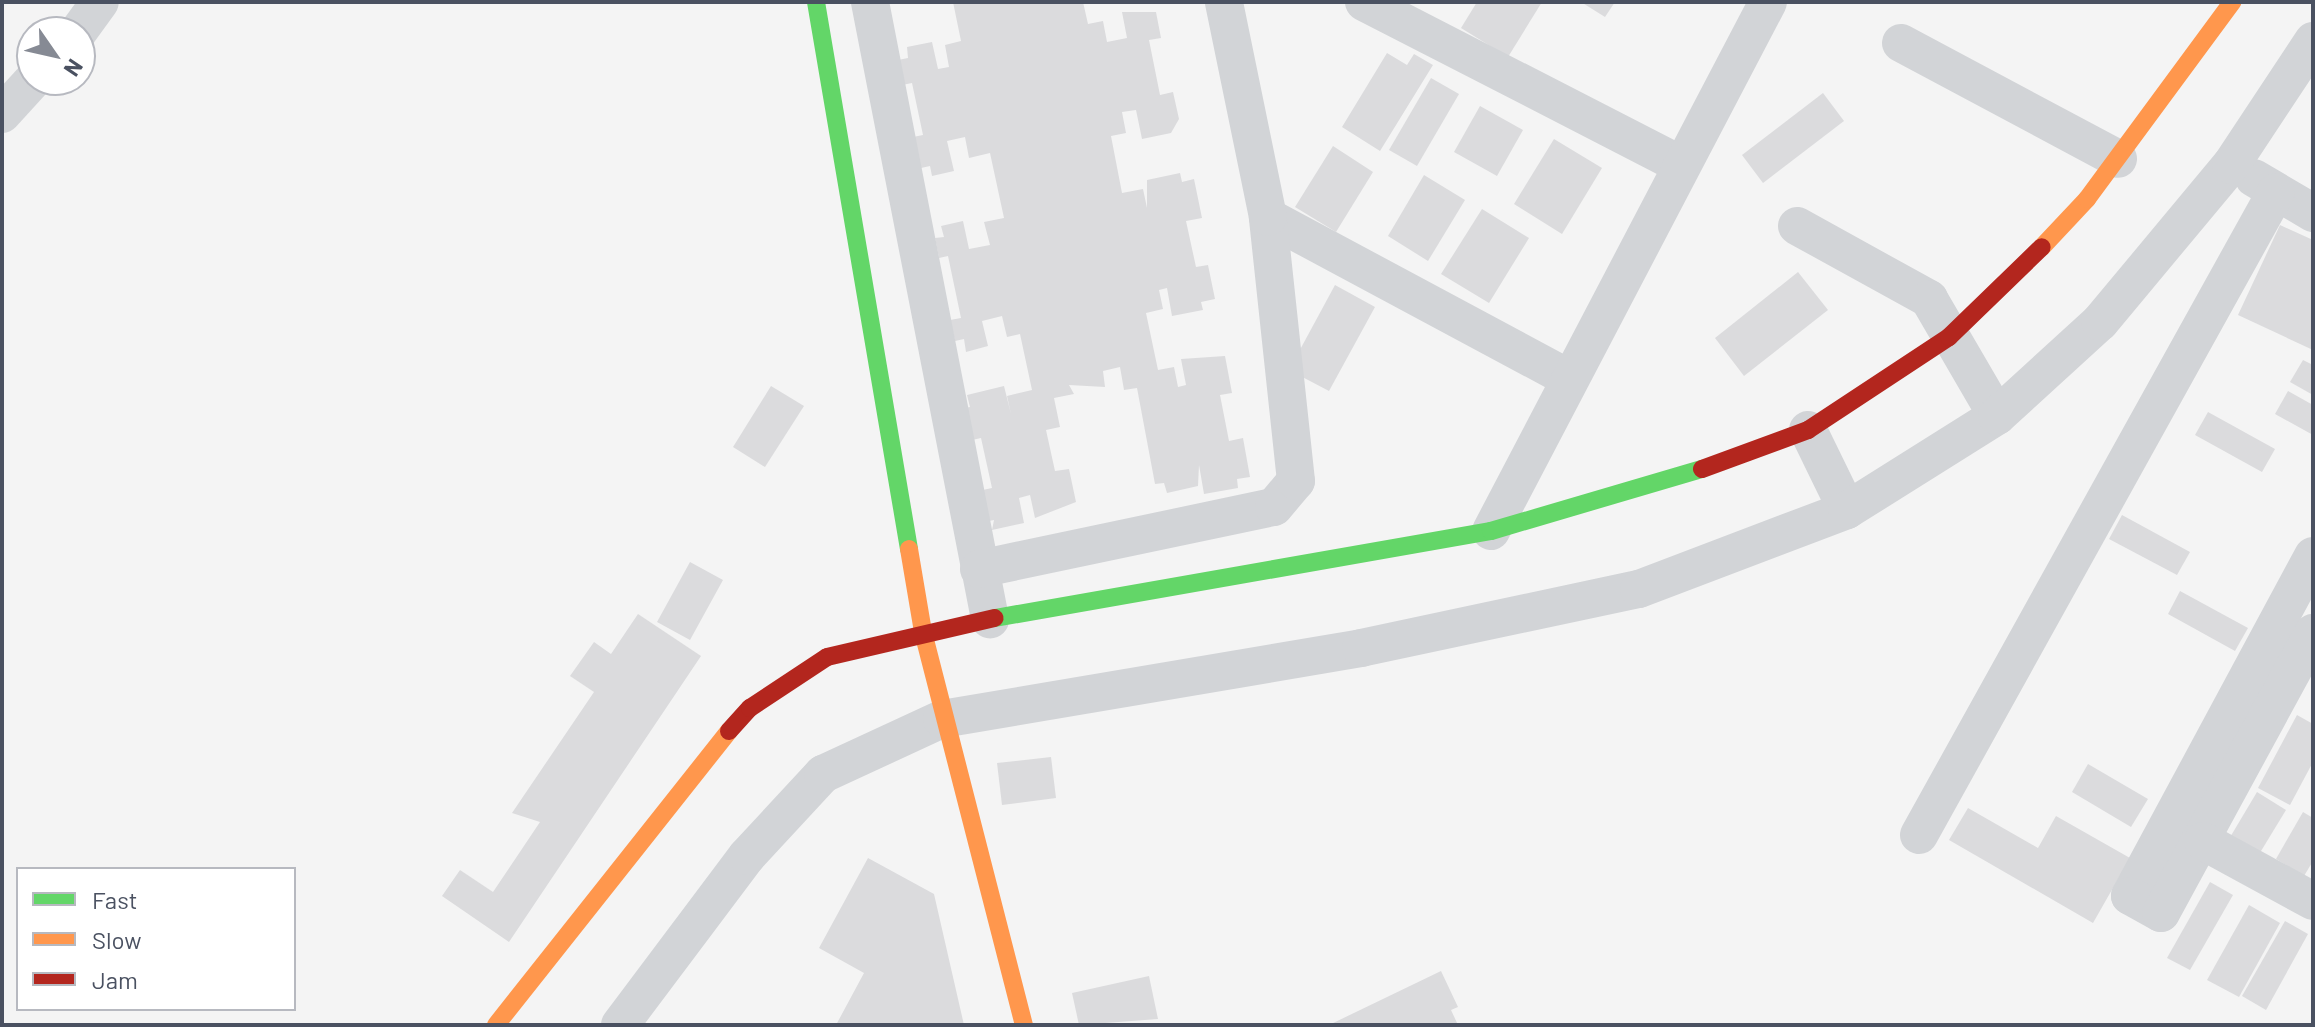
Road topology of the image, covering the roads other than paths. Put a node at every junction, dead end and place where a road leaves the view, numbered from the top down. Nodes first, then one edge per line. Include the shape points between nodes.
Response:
1 (816, 2) edge
2 (870, 2) edge
3 (1224, 2) edge
4 (1364, 2) edge
5 (1768, 2) edge
6 (2232, 2) edge
7 (2313, 41) edge
8 (1901, 43) dead end
9 (18, 96) edge
10 (2, 114) edge
11 (2118, 159) junction
12 (1681, 165) junction
13 (2231, 165) junction
14 (2276, 192) junction
15 (2313, 213) edge
16 (1268, 217) junction
17 (1797, 226) dead end
18 (1949, 337) junction
19 (1568, 378) junction
20 (1997, 416) junction
21 (1808, 430) junction
22 (1847, 510) junction
23 (1491, 531) junction
24 (2313, 556) edge
25 (979, 569) junction
26 (990, 619) junction
27 (923, 632) junction
28 (2313, 633) edge
29 (2302, 682) edge
30 (942, 719) junction
31 (1919, 835) dead end
32 (2203, 841) junction
33 (2313, 901) edge
34 (496, 1025) edge
35 (620, 1025) edge
36 (1024, 1025) edge

1 - 27 street
2 - 25 street
3 - 16 street
4 - 12 street
5 - 12 street
6 - 11 street
7 - 13 street
8 - 11 street
9 - 10 street
11 - 18 street via 2028,262
12 - 19 street
13 - 14 street
13 - 20 street via 2100,322
14 - 15 street
14 - 31 street
16 - 19 street
16 - 25 street via 1296,447 1289,495 1274,507
17 - 18 street via 1921,293
18 - 20 street
18 - 21 street
19 - 23 street
20 - 22 street
21 - 22 street
21 - 23 street via 1631,495
22 - 30 street via 1639,589 1361,648
23 - 26 street
24 - 32 street via 2130,896 2161,913
25 - 26 street
26 - 27 street
27 - 30 street
27 - 34 street via 827,657 750,708 679,787
28 - 29 street
29 - 32 street
30 - 35 street via 823,774 747,856
30 - 36 street
32 - 33 street

